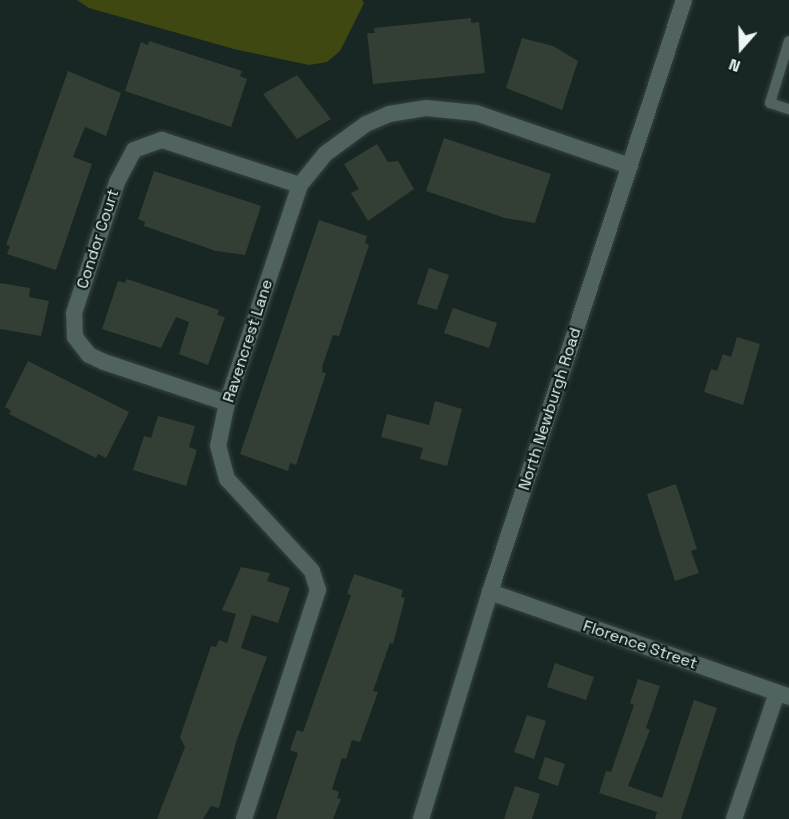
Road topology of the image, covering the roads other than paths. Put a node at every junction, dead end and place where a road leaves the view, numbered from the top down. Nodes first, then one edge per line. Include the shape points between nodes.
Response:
1 (684, 0) edge
2 (789, 41) edge
3 (789, 109) edge
4 (630, 166) junction
5 (300, 185) junction
6 (227, 403) junction
7 (490, 592) junction
8 (783, 695) edge
9 (244, 819) edge
10 (422, 819) edge
11 (734, 819) edge

1 - 4 street, North Newburgh Road
2 - 3 lane via 770,103
4 - 5 street, Ravencrest Lane via 476,113 426,108 389,114 366,124 325,154
4 - 7 street, North Newburgh Road
5 - 6 street, Ravencrest Lane
5 - 6 street, Condor Court via 162,140 134,150 117,182 74,313 75,337 89,355 104,362
6 - 9 street, Ravencrest Lane via 218,446 223,473 312,571 318,590
7 - 8 street, Florence Street
7 - 10 street, North Newburgh Road
8 - 11 street

